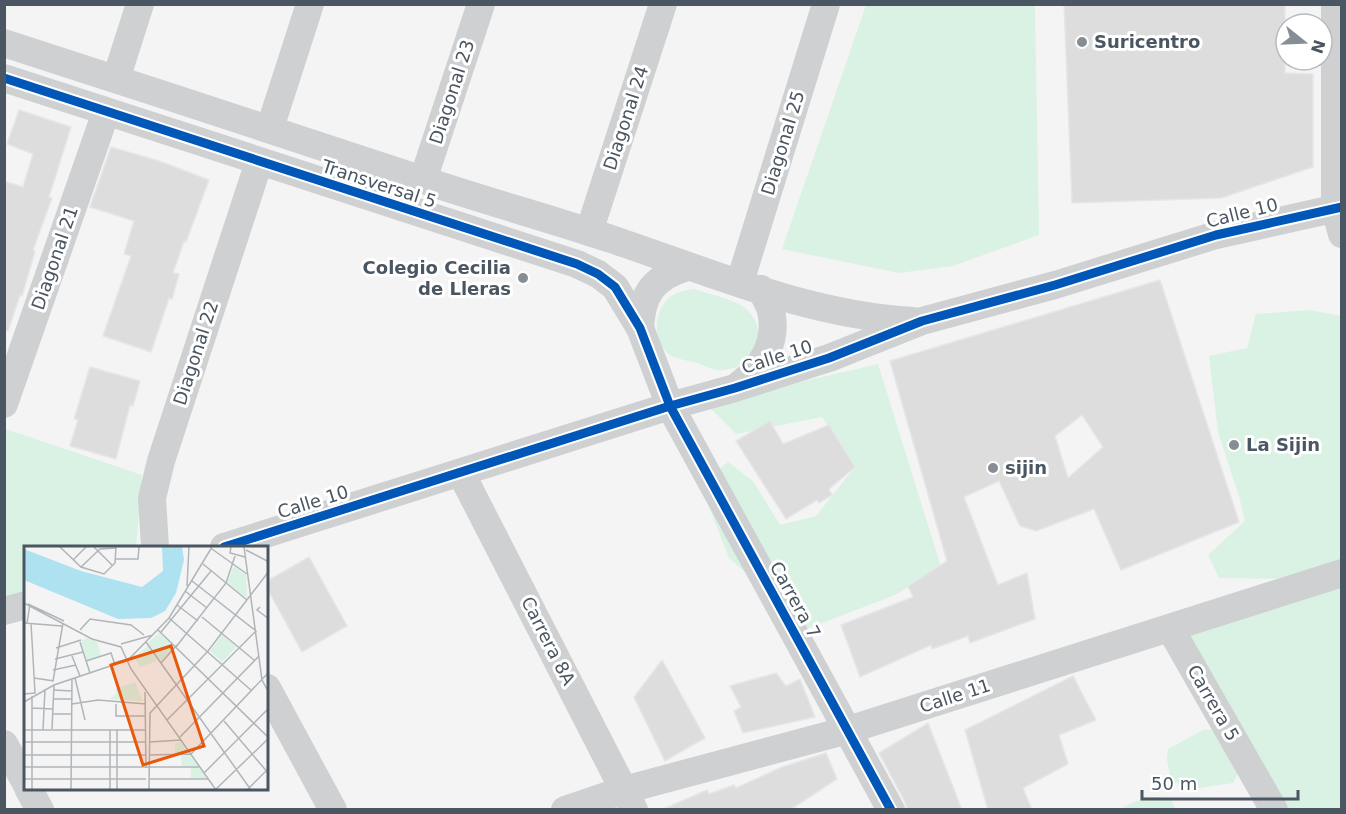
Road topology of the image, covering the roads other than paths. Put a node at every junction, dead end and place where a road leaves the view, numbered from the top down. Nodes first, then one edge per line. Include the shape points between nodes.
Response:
1 (140, 4) edge
2 (310, 4) edge
3 (481, 4) edge
4 (663, 4) edge
5 (826, 4) edge
6 (1335, 4) edge
7 (4, 43) edge
8 (1338, 53) edge
9 (4, 78) edge
10 (116, 79) junction
11 (106, 112) junction
12 (270, 128) junction
13 (259, 162) junction
14 (423, 180) junction
15 (1339, 216) edge
16 (589, 232) junction
17 (687, 267) junction
18 (750, 286) junction
19 (922, 321) junction
20 (640, 328) junction
21 (735, 388) junction
22 (4, 405) edge
23 (670, 406) junction
24 (461, 472) junction
25 (155, 546) edge
26 (227, 546) edge
27 (1341, 573) edge
28 (24, 606) edge
29 (4, 611) edge
30 (1170, 628) junction
31 (268, 690) edge
32 (848, 730) junction
33 (4, 744) edge
34 (24, 779) edge
35 (29, 790) edge
36 (629, 800) edge
37 (40, 810) edge
38 (333, 810) edge
39 (565, 810) edge
40 (891, 810) edge
41 (1274, 810) edge

1 - 10 street
2 - 12 street
3 - 14 street, Diagonal 23
4 - 16 street, Diagonal 24
5 - 18 street, Diagonal 25
6 - 8 street
7 - 10 street, Transversal 5
8 - 15 street
9 - 11 street, Transversal 5
10 - 12 street, Transversal 5
11 - 13 street, Transversal 5
11 - 22 street, Diagonal 21
12 - 14 street, Transversal 5
13 - 20 street, Transversal 5 via 578,264 615,287
13 - 25 street, Diagonal 22 via 161,461 152,498
14 - 16 street, Transversal 5
15 - 19 street, Calle 10 via 1216,235
16 - 17 street, Transversal 5
17 - 18 street, Calle 10
17 - 20 street via 667,273 651,288 641,307
18 - 19 street, Calle 10 via 856,315
18 - 21 street via 770,310 772,333 767,355 754,374
19 - 21 street, Calle 10 via 830,358
20 - 23 street, Transversal 5
21 - 23 street, Calle 10
23 - 24 street, Calle 10
23 - 32 street, Carrera 7
24 - 26 street, Calle 10
24 - 36 street, Carrera 8A
27 - 30 street, Calle 11
28 - 29 street
30 - 32 street, Calle 11
30 - 41 street, Carrera 5
31 - 38 street
32 - 36 street, Calle 11
32 - 40 street, Carrera 7
33 - 34 street
35 - 37 street
36 - 39 street, Calle 11

